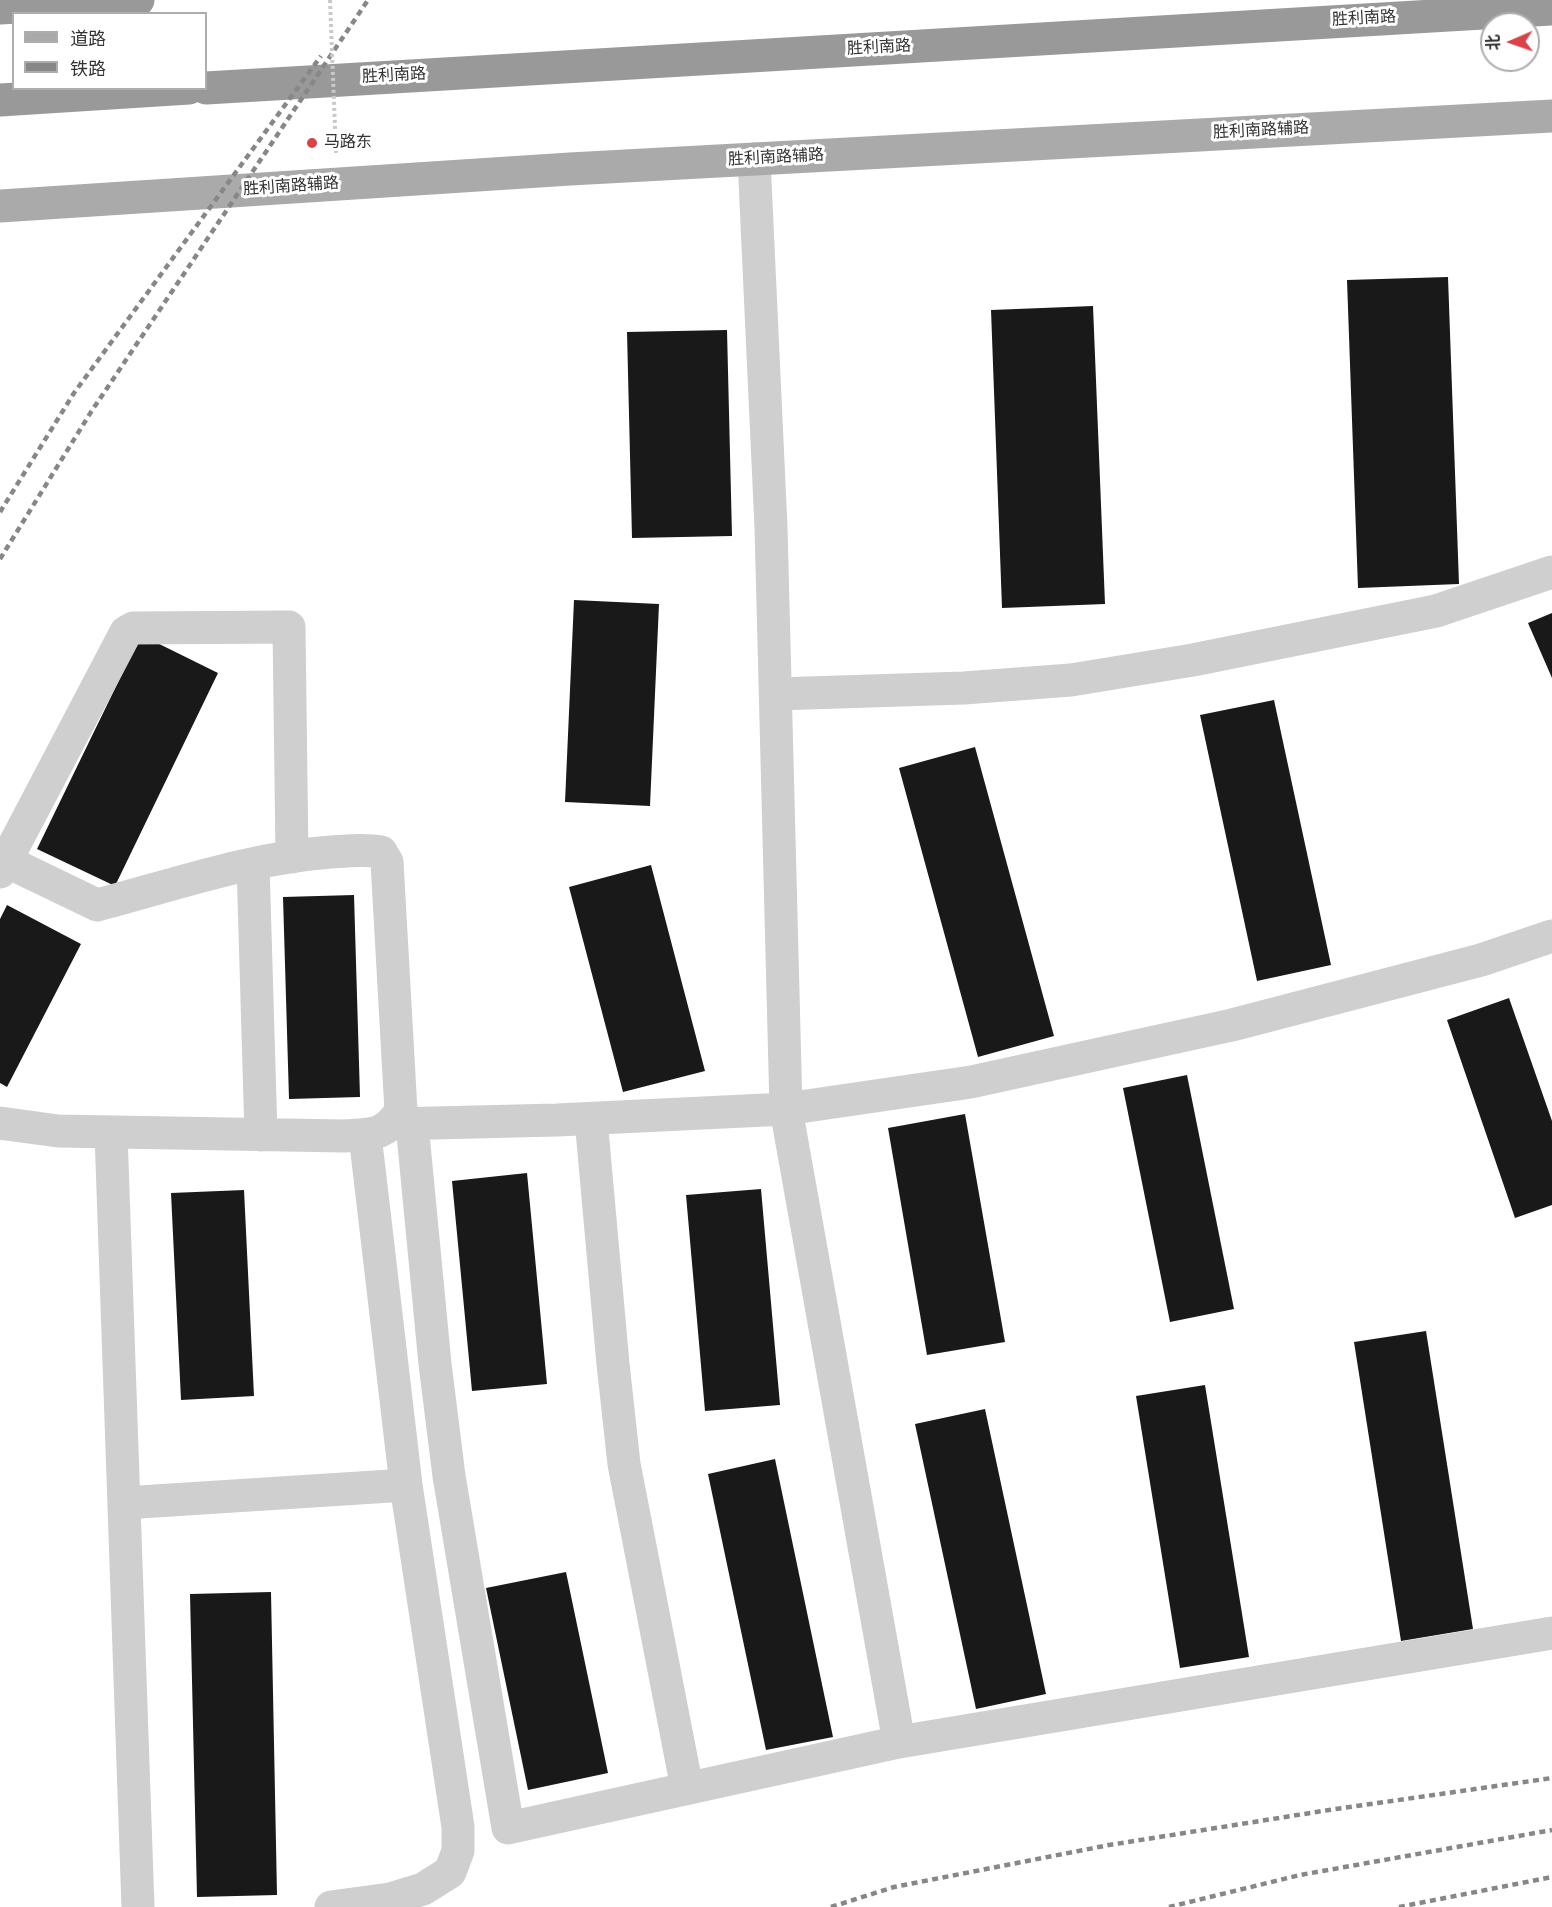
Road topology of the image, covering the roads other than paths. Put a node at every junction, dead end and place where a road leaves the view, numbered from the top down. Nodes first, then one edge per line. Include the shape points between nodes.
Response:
1 (138, 0) edge
2 (0, 8) edge
3 (1552, 9) edge
4 (207, 87) edge
5 (158, 90) edge
6 (0, 100) edge
7 (1552, 116) edge
8 (754, 159) junction
9 (0, 206) edge
10 (1552, 572) edge
11 (776, 694) junction
12 (292, 857) junction
13 (253, 864) junction
14 (3, 866) edge
15 (1552, 936) edge
16 (786, 1109) junction
17 (591, 1119) junction
18 (0, 1123) edge
19 (390, 1127) junction
20 (111, 1133) junction
21 (261, 1135) junction
22 (406, 1485) junction
23 (124, 1503) junction
24 (1552, 1633) edge
25 (899, 1742) junction
26 (687, 1788) junction
27 (138, 1907) edge
28 (331, 1907) edge

1 - 2 highway
3 - 4 highway, 胜利南路
5 - 6 highway
7 - 8 main road, 胜利南路辅路
8 - 9 main road, 胜利南路辅路
8 - 11 street
10 - 11 street via 1436,611 1193,660 1071,680
11 - 16 street
12 - 13 street
12 - 14 street via 289,627 133,628 126,632
12 - 19 street via 368,849 381,852 387,862 401,1111
13 - 14 street via 97,905
13 - 21 street
15 - 16 street via 1481,960 1220,1028 971,1082
16 - 17 street
16 - 25 street
17 - 19 street
17 - 26 street via 624,1464
18 - 20 street
19 - 21 street
19 - 22 street
19 - 26 street via 435,1364 449,1476 508,1828
20 - 21 street
20 - 23 street
22 - 23 street
22 - 28 street via 458,1827 458,1851 450,1872 423,1889 390,1899
23 - 27 street
24 - 25 street
25 - 26 street

